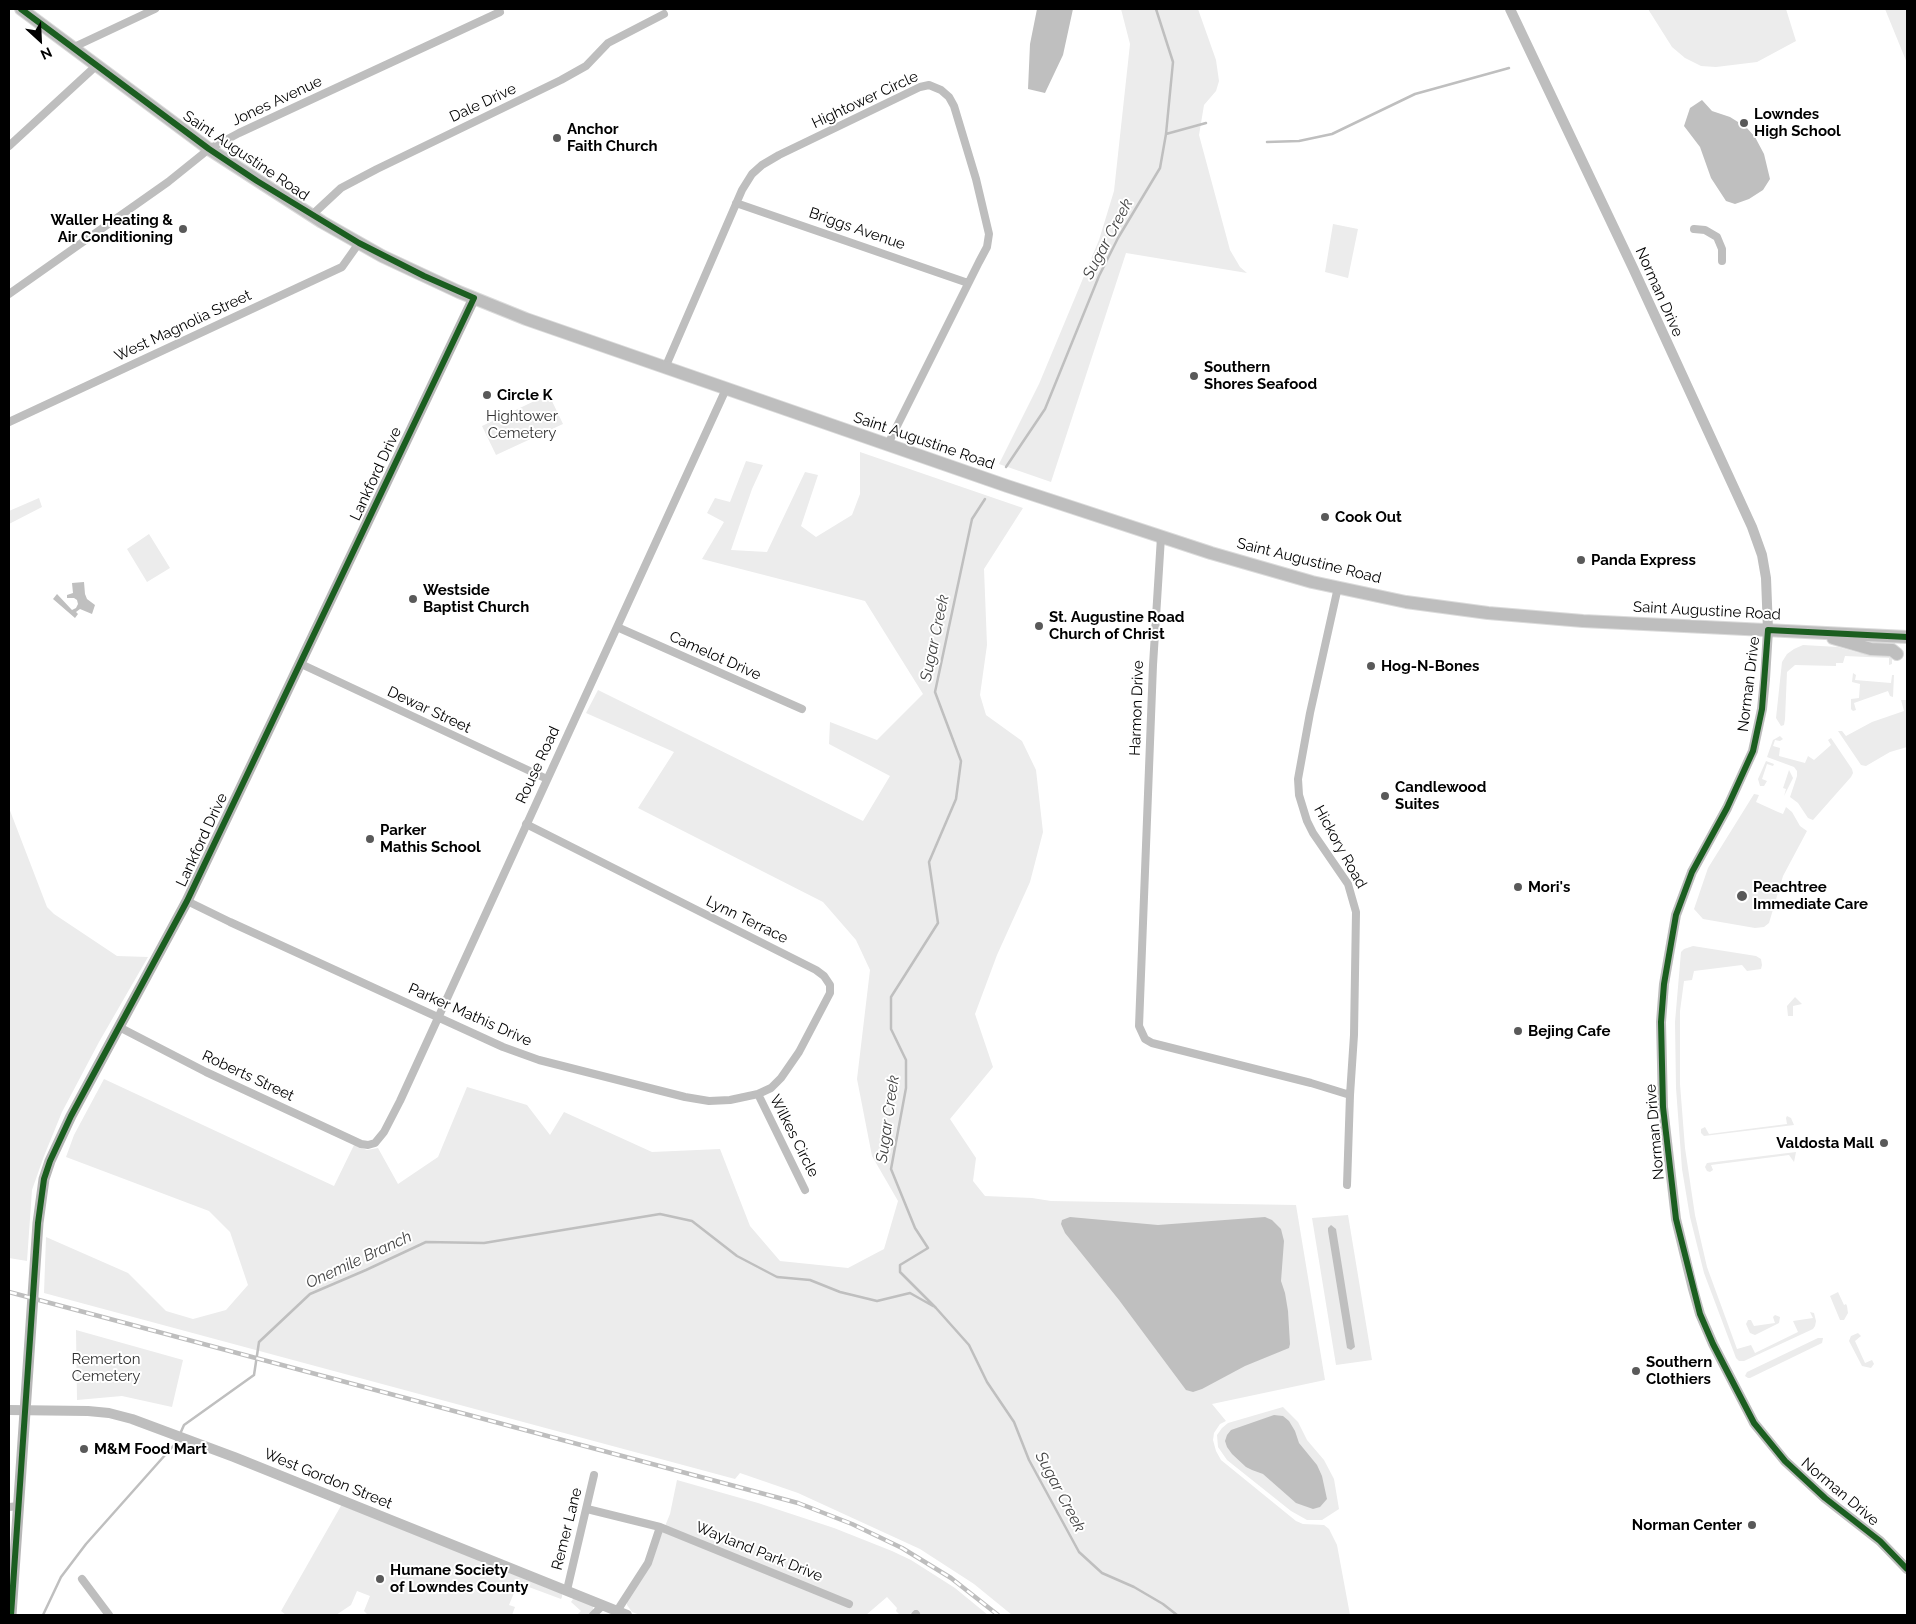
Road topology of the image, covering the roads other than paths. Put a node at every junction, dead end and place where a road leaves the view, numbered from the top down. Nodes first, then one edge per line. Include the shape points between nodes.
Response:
1 (21, 9) edge
2 (155, 9) edge
3 (1510, 9) edge
4 (500, 12) dead end
5 (664, 14) dead end
6 (74, 48) junction
7 (97, 65) junction
8 (9, 146) edge
9 (209, 149) junction
10 (736, 203) junction
11 (312, 215) junction
12 (1694, 229) dead end
13 (359, 243) junction
14 (1722, 262) dead end
15 (968, 283) junction
16 (9, 294) edge
17 (474, 298) junction
18 (664, 368) junction
19 (726, 389) junction
20 (9, 422) edge
21 (887, 446) junction
22 (1161, 536) junction
23 (1338, 587) junction
24 (617, 627) junction
25 (1768, 630) junction
26 (1814, 632) junction
27 (1907, 637) edge
28 (1897, 654) dead end
29 (300, 664) junction
30 (802, 709) dead end
31 (547, 779) junction
32 (526, 824) junction
33 (187, 901) junction
34 (437, 1017) junction
35 (119, 1027) junction
36 (758, 1094) junction
37 (1350, 1095) junction
38 (368, 1145) joint
39 (1347, 1185) dead end
40 (805, 1190) dead end
41 (9, 1410) edge
42 (26, 1410) junction
43 (594, 1475) dead end
44 (14, 1506) edge
45 (586, 1509) junction
46 (660, 1526) junction
47 (1907, 1569) edge
48 (82, 1579) dead end
49 (567, 1590) junction
50 (849, 1604) dead end
51 (603, 1605) junction
52 (617, 1611) junction
53 (11, 1615) edge
54 (109, 1615) edge
55 (593, 1615) edge
56 (627, 1615) edge

1 - 6 main road, Saint Augustine Road
2 - 6 street
3 - 25 street, Norman Drive via 1752,527 1766,578
4 - 9 street, Jones Avenue
5 - 11 street, Dale Drive via 608,42 586,66 561,80 341,188
6 - 7 main road, Saint Augustine Road
7 - 8 street
7 - 9 main road, Saint Augustine Road
9 - 11 main road, Saint Augustine Road
9 - 16 street, Jones Avenue via 168,182
10 - 15 street, Briggs Avenue
10 - 15 street, Hightower Circle via 746,183 762,165 920,86 929,85 941,90 954,106 989,234 987,247
10 - 18 street, Hightower Circle
11 - 13 main road, Saint Augustine Road
12 - 14 street via 1705,230 1718,237
13 - 17 main road, Saint Augustine Road
13 - 20 street, West Magnolia Street via 342,266
15 - 21 street, Hightower Circle
17 - 18 main road, Saint Augustine Road
17 - 29 main road, Lankford Drive
18 - 19 main road, Saint Augustine Road
19 - 21 main road, Saint Augustine Road
19 - 24 street, Rouse Road
21 - 22 main road, Saint Augustine Road
22 - 23 main road, Saint Augustine Road via 1220,556
22 - 37 street, Harmon Drive via 1138,1026 1145,1039 1152,1042
23 - 25 main road, Saint Augustine Road via 1406,602 1488,613
23 - 37 street, Hickory Road via 1298,779 1306,821 1348,884 1356,912
24 - 30 street, Camelot Drive
24 - 31 street, Rouse Road
25 - 26 main road, Saint Augustine Road
25 - 47 street, Norman Drive via 1763,699 1753,751 1692,872 1676,915 1664,984 1661,1022 1663,1107 1676,1219 1700,1314 1754,1423 1785,1461 1825,1498 1880,1541
26 - 27 main road, Saint Augustine Road
26 - 28 main road via 1871,649 1892,650
29 - 31 street, Dewar Street
29 - 33 main road, Lankford Drive
31 - 32 street, Rouse Road
32 - 34 street, Rouse Road
32 - 36 street, Lynn Terrace via 824,976 830,985 830,994 799,1052 776,1083
33 - 34 street, Parker Mathis Drive
33 - 35 main road, Lankford Drive
34 - 36 street, Parker Mathis Drive via 539,1060 685,1097 709,1101
34 - 38 street, Rouse Road via 384,1132 375,1143
35 - 38 street, Roberts Street via 206,1072
35 - 42 main road, Lankford Drive via 71,1116 44,1179
36 - 40 street, Wilkes Circle
37 - 39 street, Hickory Road
41 - 42 street, West Gordon Street
42 - 44 main road, Lankford Drive
42 - 49 street, West Gordon Street via 102,1412 132,1420 234,1457
43 - 45 street, Remer Lane
44 - 53 main road, Lankford Drive
45 - 46 street, Wayland Park Drive
45 - 49 street, Remer Lane
46 - 50 street, Wayland Park Drive
46 - 52 street via 648,1563
48 - 54 street
49 - 51 street, West Gordon Street
51 - 52 street, West Gordon Street
51 - 55 street
52 - 56 street, West Gordon Street

